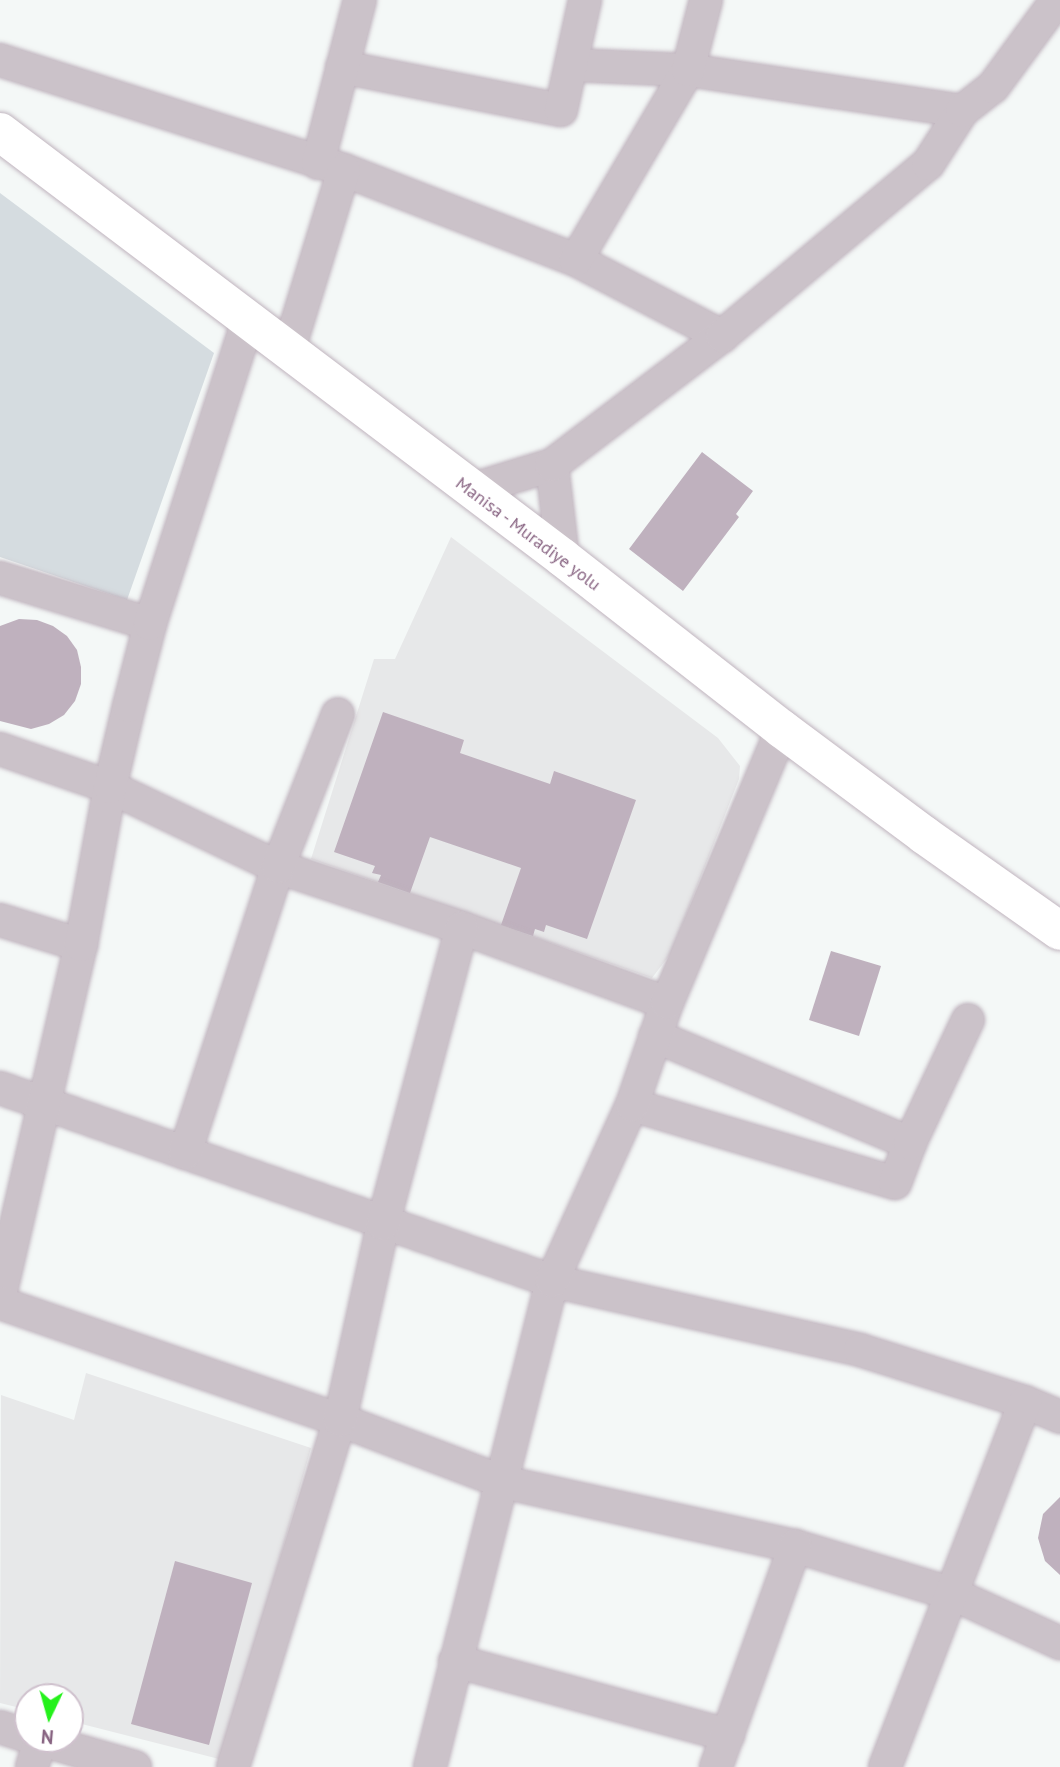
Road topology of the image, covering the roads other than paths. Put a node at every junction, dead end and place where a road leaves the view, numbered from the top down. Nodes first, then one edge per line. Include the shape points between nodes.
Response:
1 (360, 0) edge
2 (585, 0) edge
3 (706, 0) edge
4 (1054, 3) edge
5 (0, 60) edge
6 (571, 65) junction
7 (342, 67) junction
8 (688, 70) junction
9 (961, 111) junction
10 (0, 132) edge
11 (331, 166) junction
12 (576, 260) junction
13 (248, 320) junction
14 (722, 336) junction
15 (288, 352) junction
16 (552, 465) junction
17 (470, 490) junction
18 (564, 558) junction
19 (0, 578) edge
20 (150, 624) junction
21 (338, 714) dead end
22 (782, 729) junction
23 (0, 749) edge
24 (110, 787) junction
25 (278, 867) junction
26 (0, 920) edge
27 (462, 928) junction
28 (1060, 930) edge
29 (81, 945) junction
30 (667, 1003) junction
31 (968, 1020) dead end
32 (655, 1036) junction
33 (0, 1088) edge
34 (43, 1102) junction
35 (632, 1105) junction
36 (910, 1143) junction
37 (185, 1153) junction
38 (383, 1224) junction
39 (552, 1281) junction
40 (0, 1295) edge
41 (0, 1303) edge
42 (1025, 1402) junction
43 (1060, 1417) edge
44 (340, 1420) junction
45 (503, 1482) junction
46 (795, 1546) junction
47 (953, 1594) junction
48 (1060, 1643) edge
49 (456, 1661) junction
50 (728, 1735) junction
51 (84, 1752) edge
52 (135, 1767) edge
53 (233, 1767) edge
54 (430, 1767) edge
55 (716, 1767) edge
56 (885, 1767) edge

1 - 7 street
2 - 6 street
3 - 8 street
4 - 9 street via 993,87
5 - 11 street
6 - 7 street via 561,110
6 - 8 street
7 - 11 street
8 - 9 street
8 - 12 street
9 - 14 street via 928,164
10 - 13 main road, Manisa - Muradiye yolu
11 - 12 street
11 - 15 street
12 - 14 street
13 - 15 main road, Manisa - Muradiye yolu
13 - 20 street
14 - 16 street
15 - 17 main road, Manisa - Muradiye yolu
16 - 17 street
16 - 18 street
17 - 18 main road, Manisa - Muradiye yolu
18 - 22 main road, Manisa - Muradiye yolu
19 - 20 street
20 - 24 street
21 - 25 street
22 - 28 main road, Manisa - Muradiye yolu
22 - 30 street
23 - 24 street
24 - 25 street
24 - 29 street
25 - 27 street
25 - 37 street
26 - 29 street
27 - 30 street
27 - 38 street
29 - 34 street
30 - 32 street
31 - 36 street
32 - 35 street
32 - 36 street
33 - 34 street
34 - 37 street
34 - 40 street
35 - 36 street via 895,1183
35 - 39 street
37 - 38 street
38 - 39 street
38 - 44 street
39 - 42 street via 860,1350
39 - 45 street
41 - 44 street
42 - 43 street
42 - 47 street
44 - 45 street
44 - 53 street
45 - 46 street
45 - 49 street
46 - 47 street
46 - 50 street
47 - 48 street
47 - 56 street
49 - 50 street
49 - 54 street
50 - 55 street
51 - 52 street

